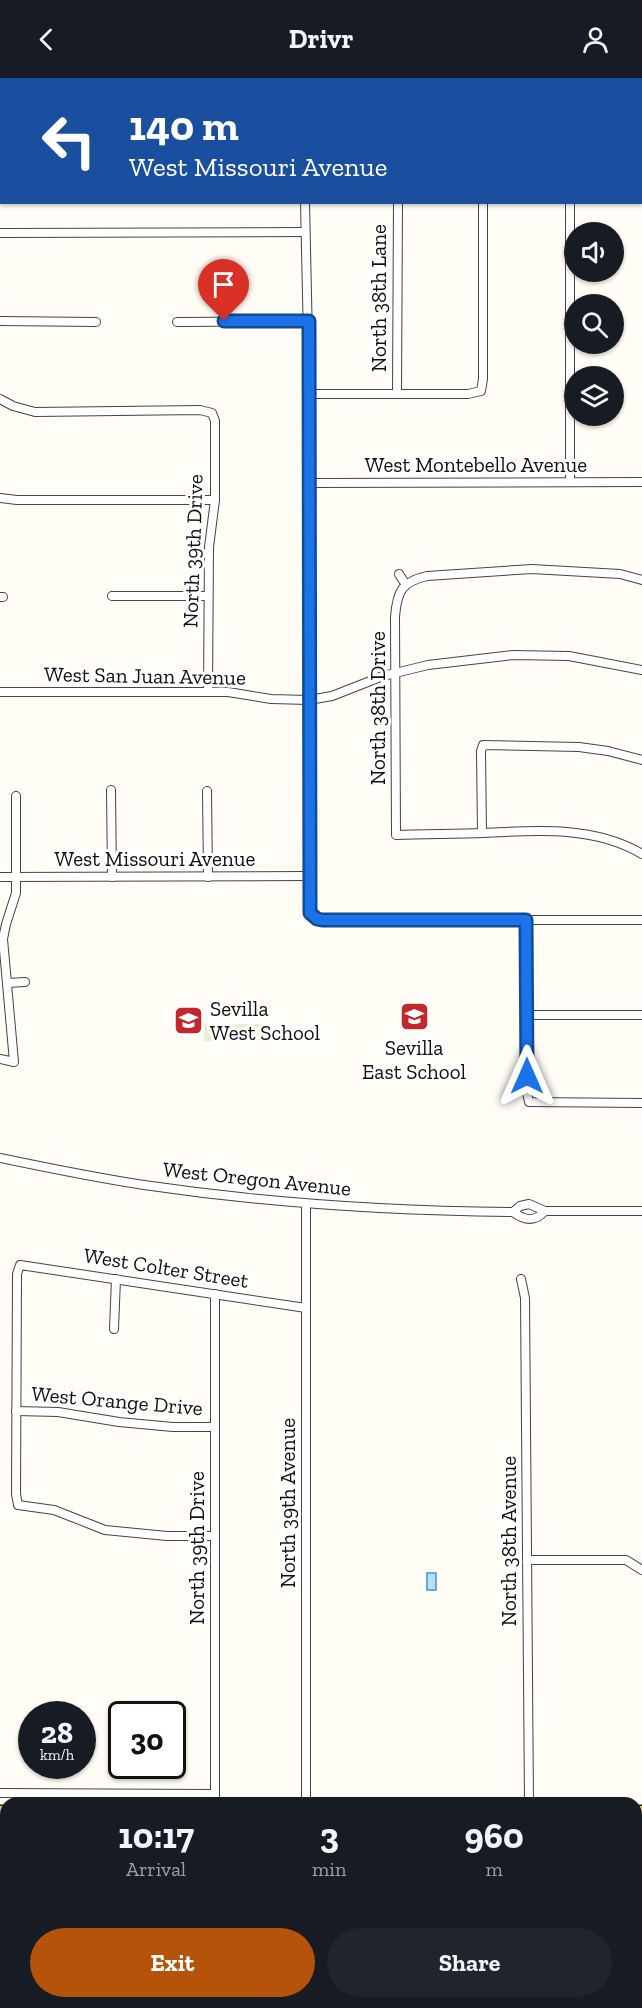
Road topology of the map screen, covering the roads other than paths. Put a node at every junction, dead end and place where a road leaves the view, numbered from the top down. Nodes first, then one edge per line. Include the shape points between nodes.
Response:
1 (305, 204) edge
2 (398, 204) edge
3 (483, 204) edge
4 (570, 204) edge
5 (305, 232) junction
6 (0, 233) edge
7 (0, 321) edge
8 (309, 321) junction
9 (96, 322) dead end
10 (177, 322) dead end
11 (309, 394) junction
12 (397, 394) junction
13 (0, 399) edge
14 (570, 482) junction
15 (642, 482) edge
16 (309, 483) junction
17 (0, 498) edge
18 (215, 500) junction
19 (399, 574) dead end
20 (642, 580) edge
21 (406, 585) junction
22 (208, 596) junction
23 (112, 597) dead end
24 (642, 670) edge
25 (396, 673) junction
26 (208, 691) junction
27 (0, 692) edge
28 (309, 700) junction
29 (642, 760) edge
30 (111, 790) dead end
31 (207, 790) dead end
32 (15, 796) dead end
33 (482, 833) junction
34 (642, 854) edge
35 (309, 876) junction
36 (0, 877) edge
37 (16, 877) junction
38 (112, 877) junction
39 (208, 877) junction
40 (526, 920) junction
41 (642, 920) edge
42 (25, 982) dead end
43 (7, 983) junction
44 (527, 1015) junction
45 (642, 1015) edge
46 (0, 1059) edge
47 (642, 1103) edge
48 (0, 1158) edge
49 (306, 1204) junction
50 (545, 1211) junction
51 (642, 1211) edge
52 (513, 1212) junction
53 (116, 1278) junction
54 (521, 1280) dead end
55 (215, 1294) junction
56 (306, 1308) junction
57 (114, 1329) dead end
58 (16, 1412) junction
59 (215, 1427) junction
60 (215, 1536) junction
61 (527, 1560) junction
62 (642, 1570) edge
63 (0, 1793) edge
64 (215, 1794) joint
65 (306, 1797) edge
66 (529, 1797) edge

1 - 5 street
2 - 12 street, North 38th Lane
3 - 12 street via 481,391
4 - 14 street
5 - 6 street
5 - 8 street
7 - 9 street
8 - 10 street
8 - 11 street
11 - 12 street
11 - 16 street
13 - 18 street, North 39th Drive via 35,412 212,412
14 - 15 street, West Montebello Avenue
14 - 16 street, West Montebello Avenue
16 - 28 street
17 - 18 street
18 - 22 street, North 39th Drive
19 - 21 street
20 - 21 street via 620,574 532,569 427,576
21 - 25 street, North 38th Drive via 396,600
22 - 23 street
22 - 26 street, North 39th Drive
24 - 25 street, West San Juan Avenue via 569,656 539,655 461,660
25 - 28 street, West San Juan Avenue
25 - 33 street, North 38th Drive via 396,835
26 - 27 street, West San Juan Avenue
26 - 28 street, West San Juan Avenue
28 - 35 street
29 - 33 street via 579,747 483,745
30 - 38 street
31 - 39 street
32 - 37 street
33 - 34 street via 560,831 614,842
35 - 39 street, West Missouri Avenue
35 - 40 street via 309,908 314,917 326,920
36 - 37 street, West Missouri Avenue
37 - 38 street, West Missouri Avenue
37 - 43 street via 15,898 3,933
38 - 39 street, West Missouri Avenue
40 - 41 street
40 - 44 street
42 - 43 street
43 - 46 street via 14,1062
44 - 45 street
44 - 47 street via 529,1102
48 - 49 street, West Oregon Avenue via 143,1185
49 - 52 street, West Oregon Avenue
49 - 56 street, North 39th Avenue
50 - 51 street, West Oregon Avenue
50 - 52 street, West Oregon Avenue via 525,1204
50 - 52 street, West Oregon Avenue via 529,1220
53 - 55 street, West Colter Street
53 - 57 street
53 - 58 street, West Colter Street via 20,1265
54 - 61 street, North 38th Avenue via 525,1298
55 - 56 street, West Colter Street
55 - 59 street, North 39th Drive
56 - 65 street, North 39th Avenue
58 - 59 street, West Orange Drive via 58,1412 173,1427
58 - 60 street via 18,1505 54,1510 105,1530
59 - 60 street, North 39th Drive
60 - 64 street, North 39th Drive
61 - 62 street via 626,1560
61 - 66 street, North 38th Avenue
63 - 64 street

